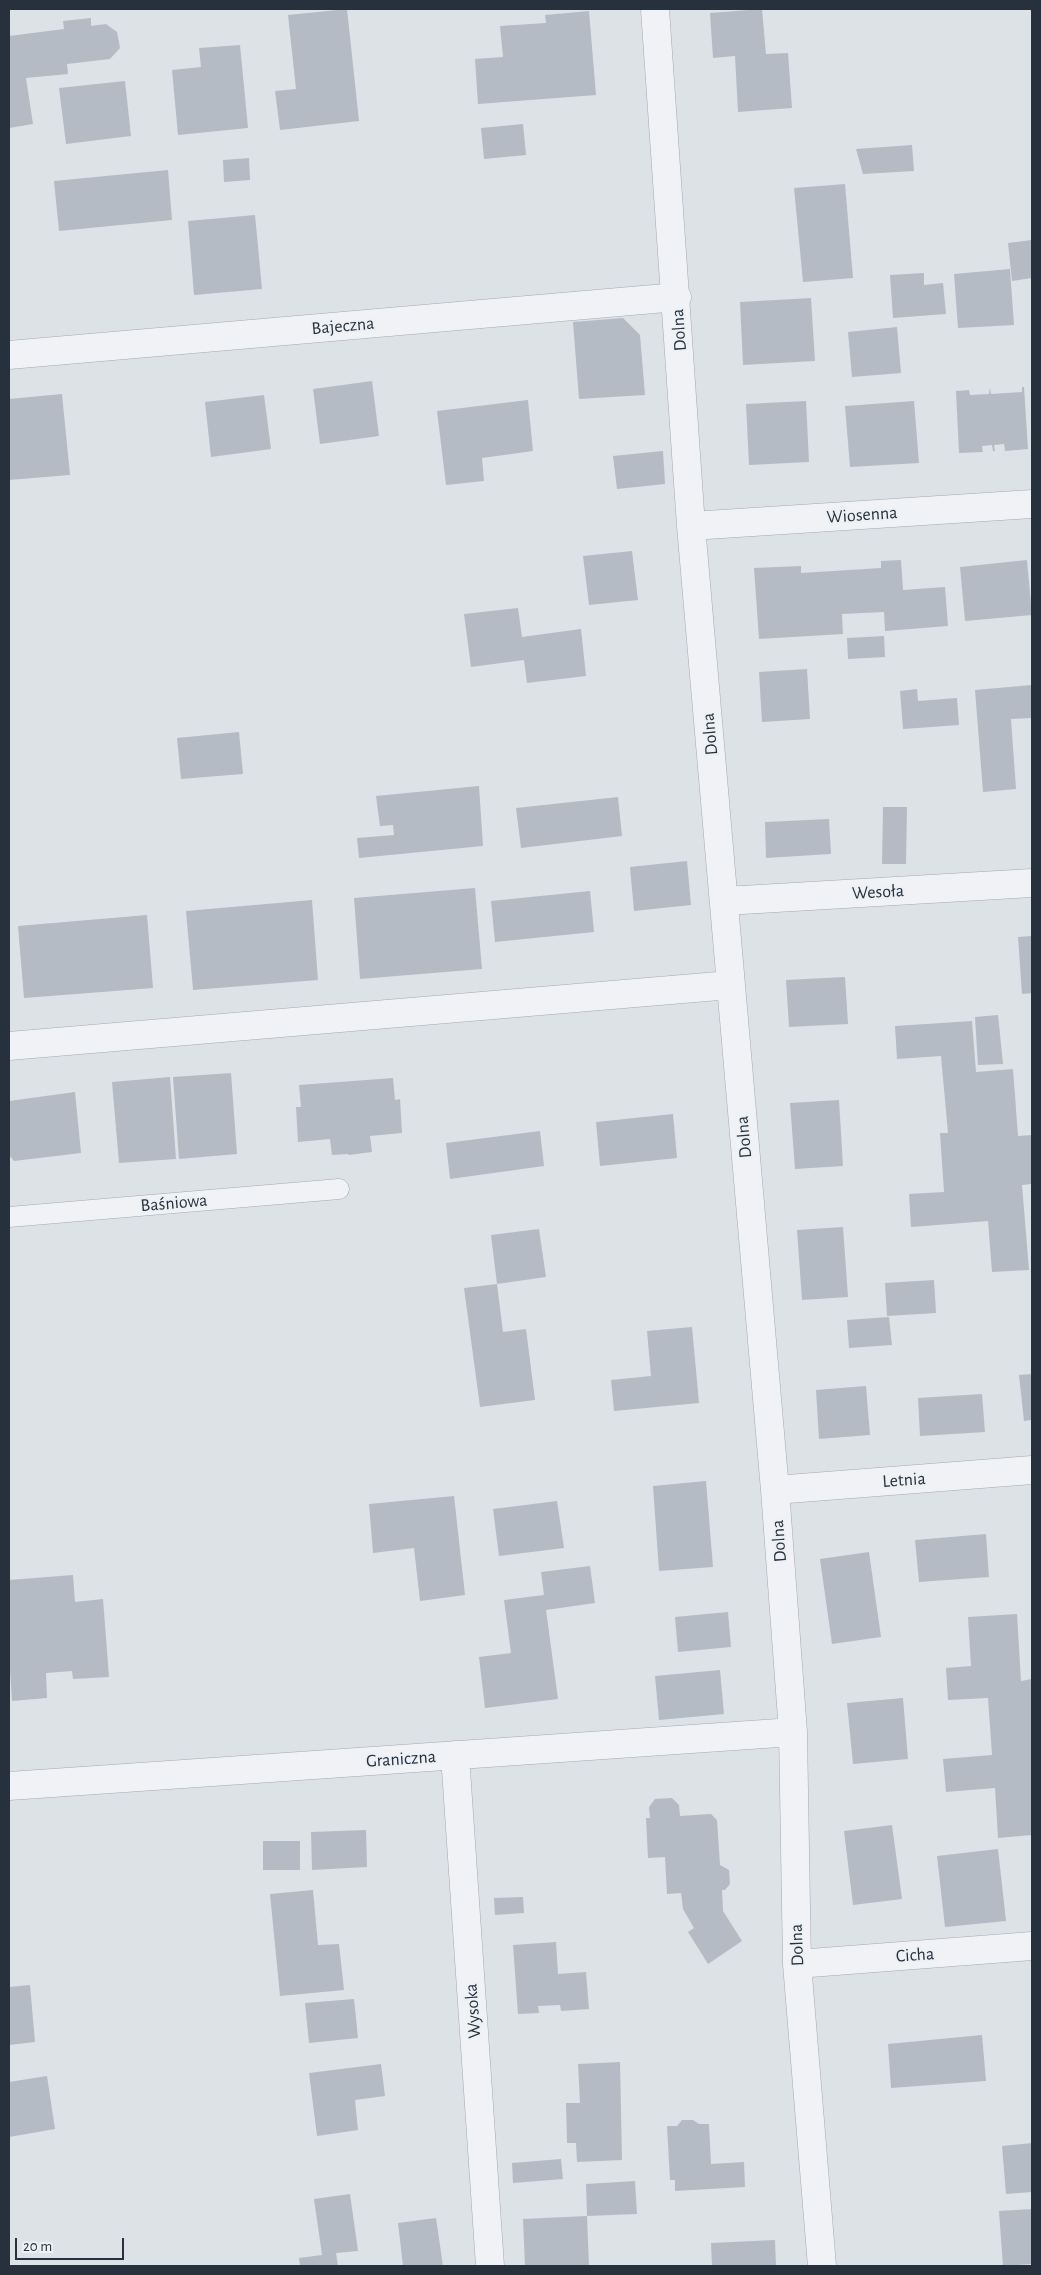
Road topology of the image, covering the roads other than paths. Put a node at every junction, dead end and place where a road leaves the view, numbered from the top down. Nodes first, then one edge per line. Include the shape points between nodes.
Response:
1 (655, 9) edge
2 (677, 297) junction
3 (9, 355) edge
4 (1032, 504) edge
5 (691, 526) junction
6 (1032, 883) edge
7 (725, 901) junction
8 (730, 985) junction
9 (9, 1046) edge
10 (339, 1189) dead end
11 (9, 1217) edge
12 (1032, 1470) edge
13 (775, 1490) junction
14 (793, 1732) junction
15 (455, 1755) junction
16 (9, 1786) edge
17 (1032, 1946) edge
18 (797, 1964) junction
19 (490, 2266) edge
20 (822, 2266) edge

1 - 2 street, Dolna
2 - 3 street, Bajeczna
2 - 5 street, Dolna
4 - 5 street, Wiosenna
5 - 7 street, Dolna
6 - 7 street, Wesoła
7 - 8 street, Dolna
8 - 9 street
8 - 13 street, Dolna
10 - 11 lane, Baśniowa
12 - 13 street, Letnia
13 - 14 street, Dolna
14 - 15 street, Graniczna
14 - 18 street, Dolna
15 - 16 street, Graniczna
15 - 19 street, Wysoka
17 - 18 street, Cicha
18 - 20 street, Dolna

